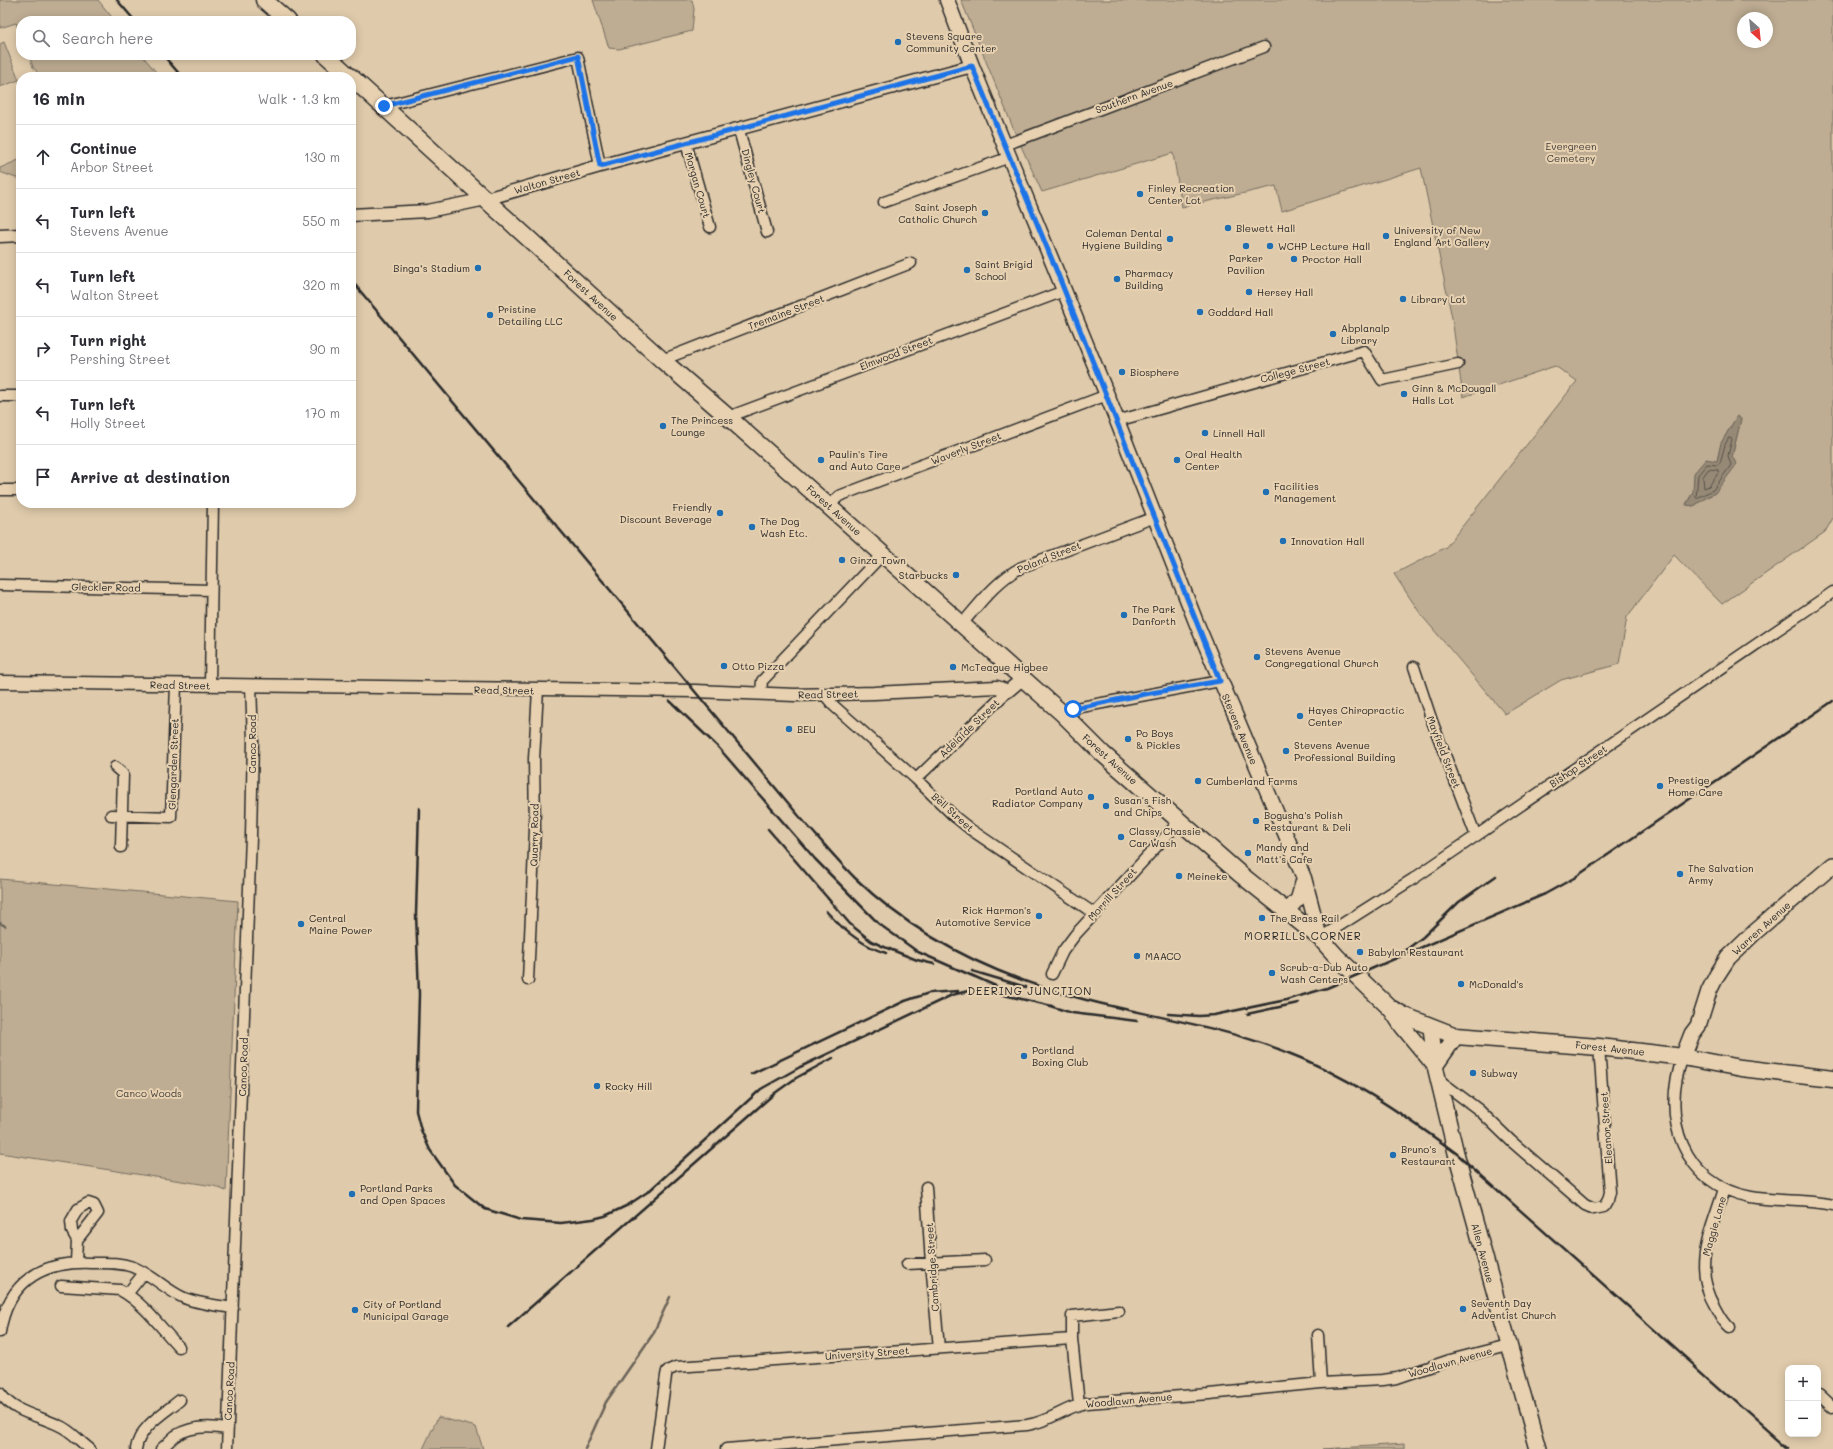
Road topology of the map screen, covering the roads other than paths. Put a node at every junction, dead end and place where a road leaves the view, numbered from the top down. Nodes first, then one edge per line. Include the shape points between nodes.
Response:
1 (264, 0) edge
2 (947, 0) edge
3 (282, 16) edge
4 (1264, 47) dead end
5 (332, 60) edge
6 (972, 66) junction
7 (345, 72) edge
8 (356, 81) edge
9 (384, 106) junction
10 (739, 130) junction
11 (686, 143) junction
12 (1007, 151) junction
13 (600, 166) junction
14 (486, 199) junction
15 (884, 202) dead end
16 (356, 215) edge
17 (710, 227) dead end
18 (767, 232) dead end
19 (16, 234) edge
20 (0, 236) edge
21 (911, 263) dead end
22 (1064, 290) junction
23 (662, 360) junction
24 (1458, 364) dead end
25 (1107, 395) junction
26 (0, 396) edge
27 (16, 396) edge
28 (728, 417) junction
29 (1117, 420) junction
30 (0, 490) edge
31 (16, 490) edge
32 (829, 506) junction
33 (213, 508) edge
34 (1155, 517) junction
35 (883, 554) junction
36 (0, 585) edge
37 (211, 590) junction
38 (1833, 592) edge
39 (962, 624) junction
40 (1414, 667) dead end
41 (1022, 679) junction
42 (1220, 681) junction
43 (0, 682) edge
44 (176, 685) junction
45 (210, 685) junction
46 (251, 686) junction
47 (538, 690) junction
48 (1008, 691) junction
49 (761, 693) junction
50 (824, 694) junction
51 (1062, 714) junction
52 (115, 767) dead end
53 (916, 779) junction
54 (117, 815) junction
55 (1180, 821) junction
56 (1476, 836) junction
57 (120, 846) dead end
58 (1833, 865) edge
59 (1304, 878) junction
60 (1286, 912) junction
61 (1095, 914) junction
62 (1320, 938) junction
63 (1052, 974) dead end
64 (528, 980) dead end
65 (1390, 1008) junction
66 (1431, 1027) junction
67 (1456, 1036) junction
68 (1599, 1047) junction
69 (1688, 1058) junction
70 (1437, 1073) junction
71 (1833, 1079) edge
72 (926, 1187) dead end
73 (1724, 1189) junction
74 (1833, 1205) edge
75 (77, 1240) dead end
76 (985, 1260) dead end
77 (76, 1262) junction
78 (931, 1263) junction
79 (907, 1264) dead end
80 (144, 1273) junction
81 (61, 1286) dead end
82 (127, 1294) junction
83 (233, 1308) junction
84 (1119, 1311) dead end
85 (1730, 1328) dead end
86 (0, 1332) edge
87 (1318, 1335) dead end
88 (1072, 1339) junction
89 (1508, 1345) junction
90 (178, 1347) dead end
91 (939, 1348) junction
92 (1321, 1383) junction
93 (0, 1393) edge
94 (1821, 1397) edge
95 (180, 1400) dead end
96 (1079, 1404) junction
97 (1833, 1408) edge
98 (228, 1429) junction
99 (90, 1449) edge
100 (136, 1449) edge
101 (161, 1449) edge
102 (227, 1449) edge
103 (656, 1449) edge
104 (726, 1449) edge
105 (1538, 1449) edge

1 - 3 highway
2 - 6 main road, Stevens Avenue
4 - 12 street, Southern Avenue
5 - 7 highway, Forest Avenue
6 - 10 street, Walton Street
6 - 12 main road, Stevens Avenue
8 - 9 highway, Forest Avenue
9 - 13 street via 578,56
9 - 14 highway, Forest Avenue
10 - 11 street, Walton Street
10 - 18 street, Dingley Court
11 - 13 street, Walton Street
11 - 17 street, Morgan Court
12 - 15 street, Southern Avenue
12 - 22 main road, Stevens Avenue
13 - 14 street, Walton Street
14 - 16 street, Walton Street via 428,211
14 - 23 highway, Forest Avenue
19 - 20 street
21 - 23 street, Tremaine Street
22 - 25 main road, Stevens Avenue
22 - 28 street, Elmwood Street
23 - 28 highway, Forest Avenue
24 - 29 street, College Street via 1382,380 1364,351
25 - 29 main road, Stevens Avenue
25 - 32 street, Waverly Street via 839,496
26 - 27 street
28 - 32 highway, Forest Avenue
29 - 34 main road, Stevens Avenue
30 - 31 street
32 - 35 highway, Forest Avenue
33 - 37 street
34 - 39 street, Poland Street via 1033,562 1007,575
34 - 42 main road, Stevens Avenue
35 - 39 highway, Forest Avenue
35 - 49 street via 762,681
36 - 37 street, Gleckler Road
37 - 45 street
38 - 56 street, Bishop Street
39 - 41 highway, Forest Avenue
40 - 56 street, Mayfield Street
41 - 48 street, Adelaide Street
41 - 51 highway, Forest Avenue
42 - 51 street via 1076,708
42 - 59 main road, Stevens Avenue
43 - 44 street, Read Street
44 - 45 street, Read Street
44 - 54 street, Glengarden Street via 171,817
45 - 46 street, Read Street
46 - 47 street, Read Street
46 - 83 street, Canco Road via 251,844
47 - 49 street, Read Street
47 - 64 street, Quarry Road
48 - 50 street, Read Street via 997,687
48 - 53 street, Adelaide Street
49 - 50 street, Read Street
50 - 53 street, Bell Street via 834,706
51 - 55 highway, Forest Avenue via 1103,754
52 - 54 street via 123,774
53 - 61 street, Bell Street via 970,829
54 - 57 street
55 - 60 highway, Forest Avenue
55 - 61 street, Morrill Street
56 - 62 street, Bishop Street via 1370,908
58 - 69 main road, Warren Avenue via 1728,958 1709,991 1698,1026 1692,1034
59 - 60 main road via 1298,899
59 - 62 main road, Stevens Avenue
60 - 62 highway, Forest Avenue
61 - 63 street, Morrill Street via 1063,951
62 - 65 highway, Forest Avenue
65 - 66 highway, Forest Avenue
65 - 70 main road
66 - 67 highway, Forest Avenue
66 - 70 main road, Allen Avenue
67 - 68 highway, Forest Avenue
67 - 70 main road
68 - 69 highway, Forest Avenue
68 - 70 street, Eleanor Street via 1610,1192 1604,1207 1594,1209 1585,1205 1511,1141
69 - 71 highway, Forest Avenue via 1741,1068
69 - 73 street, Maggie Lane via 1677,1073 1674,1104 1680,1141 1702,1174
70 - 89 main road, Allen Avenue
72 - 78 street, Cambridge Street
73 - 74 street, Maggie Lane via 1751,1198
73 - 85 street, Maggie Lane via 1710,1234 1703,1270 1708,1295
75 - 77 street
76 - 78 street
77 - 80 street via 120,1264
77 - 86 street via 45,1270 23,1283 13,1294 6,1308
78 - 79 street
78 - 91 street, Cambridge Street
80 - 82 street
80 - 83 street via 189,1300
81 - 82 street via 106,1288
82 - 90 street
83 - 98 street, Canco Road
84 - 88 street via 1072,1316
87 - 92 street
88 - 91 street, University Street
88 - 96 street
89 - 92 street, Woodlawn Avenue via 1450,1360 1397,1378
89 - 105 main road, Allen Avenue
91 - 103 street, University Street via 670,1369 666,1376
92 - 96 street, Woodlawn Avenue
93 - 99 street via 13,1406 73,1433
94 - 97 street
95 - 100 street via 146,1429 139,1437
96 - 104 street, Woodlawn Avenue via 1046,1421 1027,1425
98 - 101 street via 201,1427 188,1430
98 - 102 street, Canco Road

